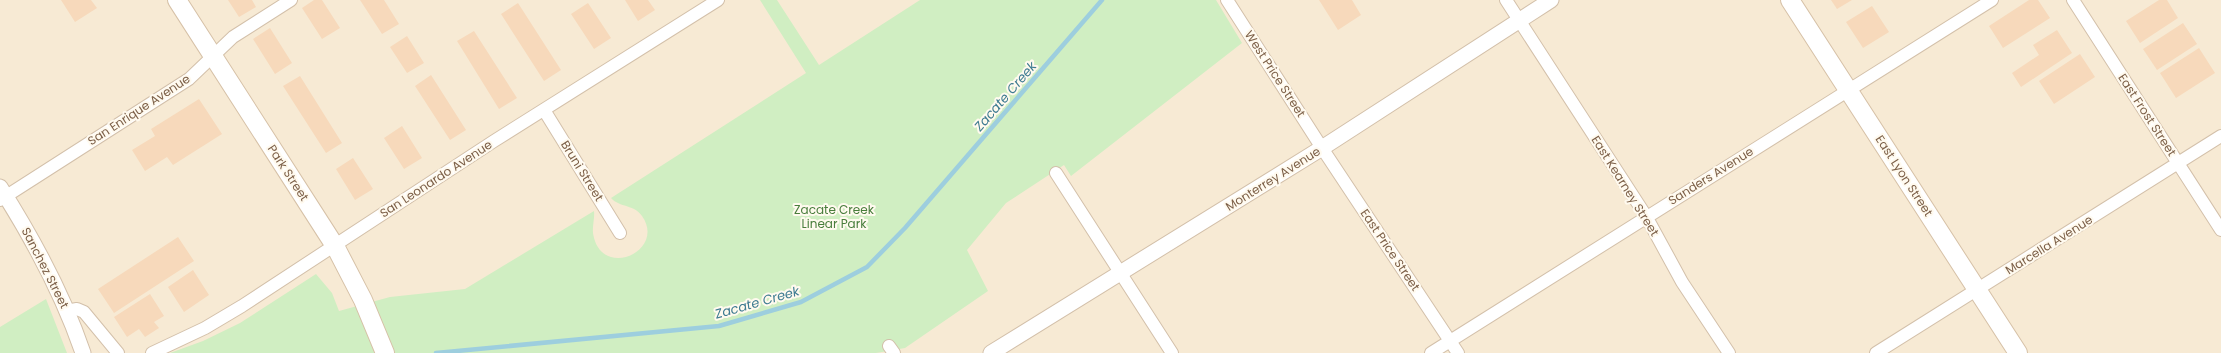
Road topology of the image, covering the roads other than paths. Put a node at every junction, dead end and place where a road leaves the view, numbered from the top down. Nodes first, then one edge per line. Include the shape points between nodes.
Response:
1 (177, 0) edge
2 (291, 0) edge
3 (718, 0) edge
4 (1228, 0) edge
5 (1506, 0) edge
6 (1551, 0) edge
7 (1790, 0) edge
8 (1992, 0) edge
9 (2072, 0) edge
10 (1519, 20) junction
11 (212, 57) junction
12 (1849, 90) junction
13 (544, 110) junction
14 (2221, 136) edge
15 (1322, 148) junction
16 (2178, 164) junction
17 (1056, 173) dead end
18 (2, 194) edge
19 (1646, 216) junction
20 (2221, 230) edge
21 (620, 233) dead end
22 (335, 246) junction
23 (1120, 274) junction
24 (1978, 290) junction
25 (66, 311) junction
26 (1450, 340) junction
27 (83, 353) edge
28 (118, 353) edge
29 (152, 353) edge
30 (385, 353) edge
31 (991, 353) edge
32 (1172, 353) edge
33 (1431, 353) edge
34 (1458, 353) edge
35 (1729, 353) edge
36 (1876, 353) edge
37 (2018, 353) edge

1 - 11 main road, Park Street
2 - 11 street, San Enrique Avenue via 233,37
3 - 13 street, San Leonardo Avenue
4 - 15 street, West Price Street
5 - 10 street, East Kearney Street
6 - 10 street, Monterrey Avenue
7 - 12 main road, East Lyon Street
8 - 12 street, Sanders Avenue
9 - 16 street, East Frost Street
10 - 15 street, Monterrey Avenue
10 - 19 street, East Kearney Street
11 - 18 street, San Enrique Avenue via 189,79
11 - 22 main road, Park Street
12 - 19 street, Sanders Avenue
12 - 24 main road, East Lyon Street
13 - 21 street, Bruni Street
13 - 22 street, San Leonardo Avenue
14 - 16 street, Marcella Avenue
15 - 23 street, Monterrey Avenue
15 - 26 street, East Price Street
16 - 20 street, East Frost Street
16 - 24 street, Marcella Avenue
17 - 23 street
18 - 25 street, Sanchez Street via 32,240
19 - 26 street, Sanders Avenue
19 - 35 street, East Kearney Street via 1682,282
22 - 29 street, San Leonardo Avenue via 236,310
22 - 30 main road, Park Street via 363,300
23 - 31 street, Monterrey Avenue
23 - 32 street
24 - 36 street, Marcella Avenue
24 - 37 main road, East Lyon Street
25 - 27 street, Sanchez Street
25 - 28 street via 77,309 84,312
26 - 33 street, Sanders Avenue
26 - 34 street, East Price Street

